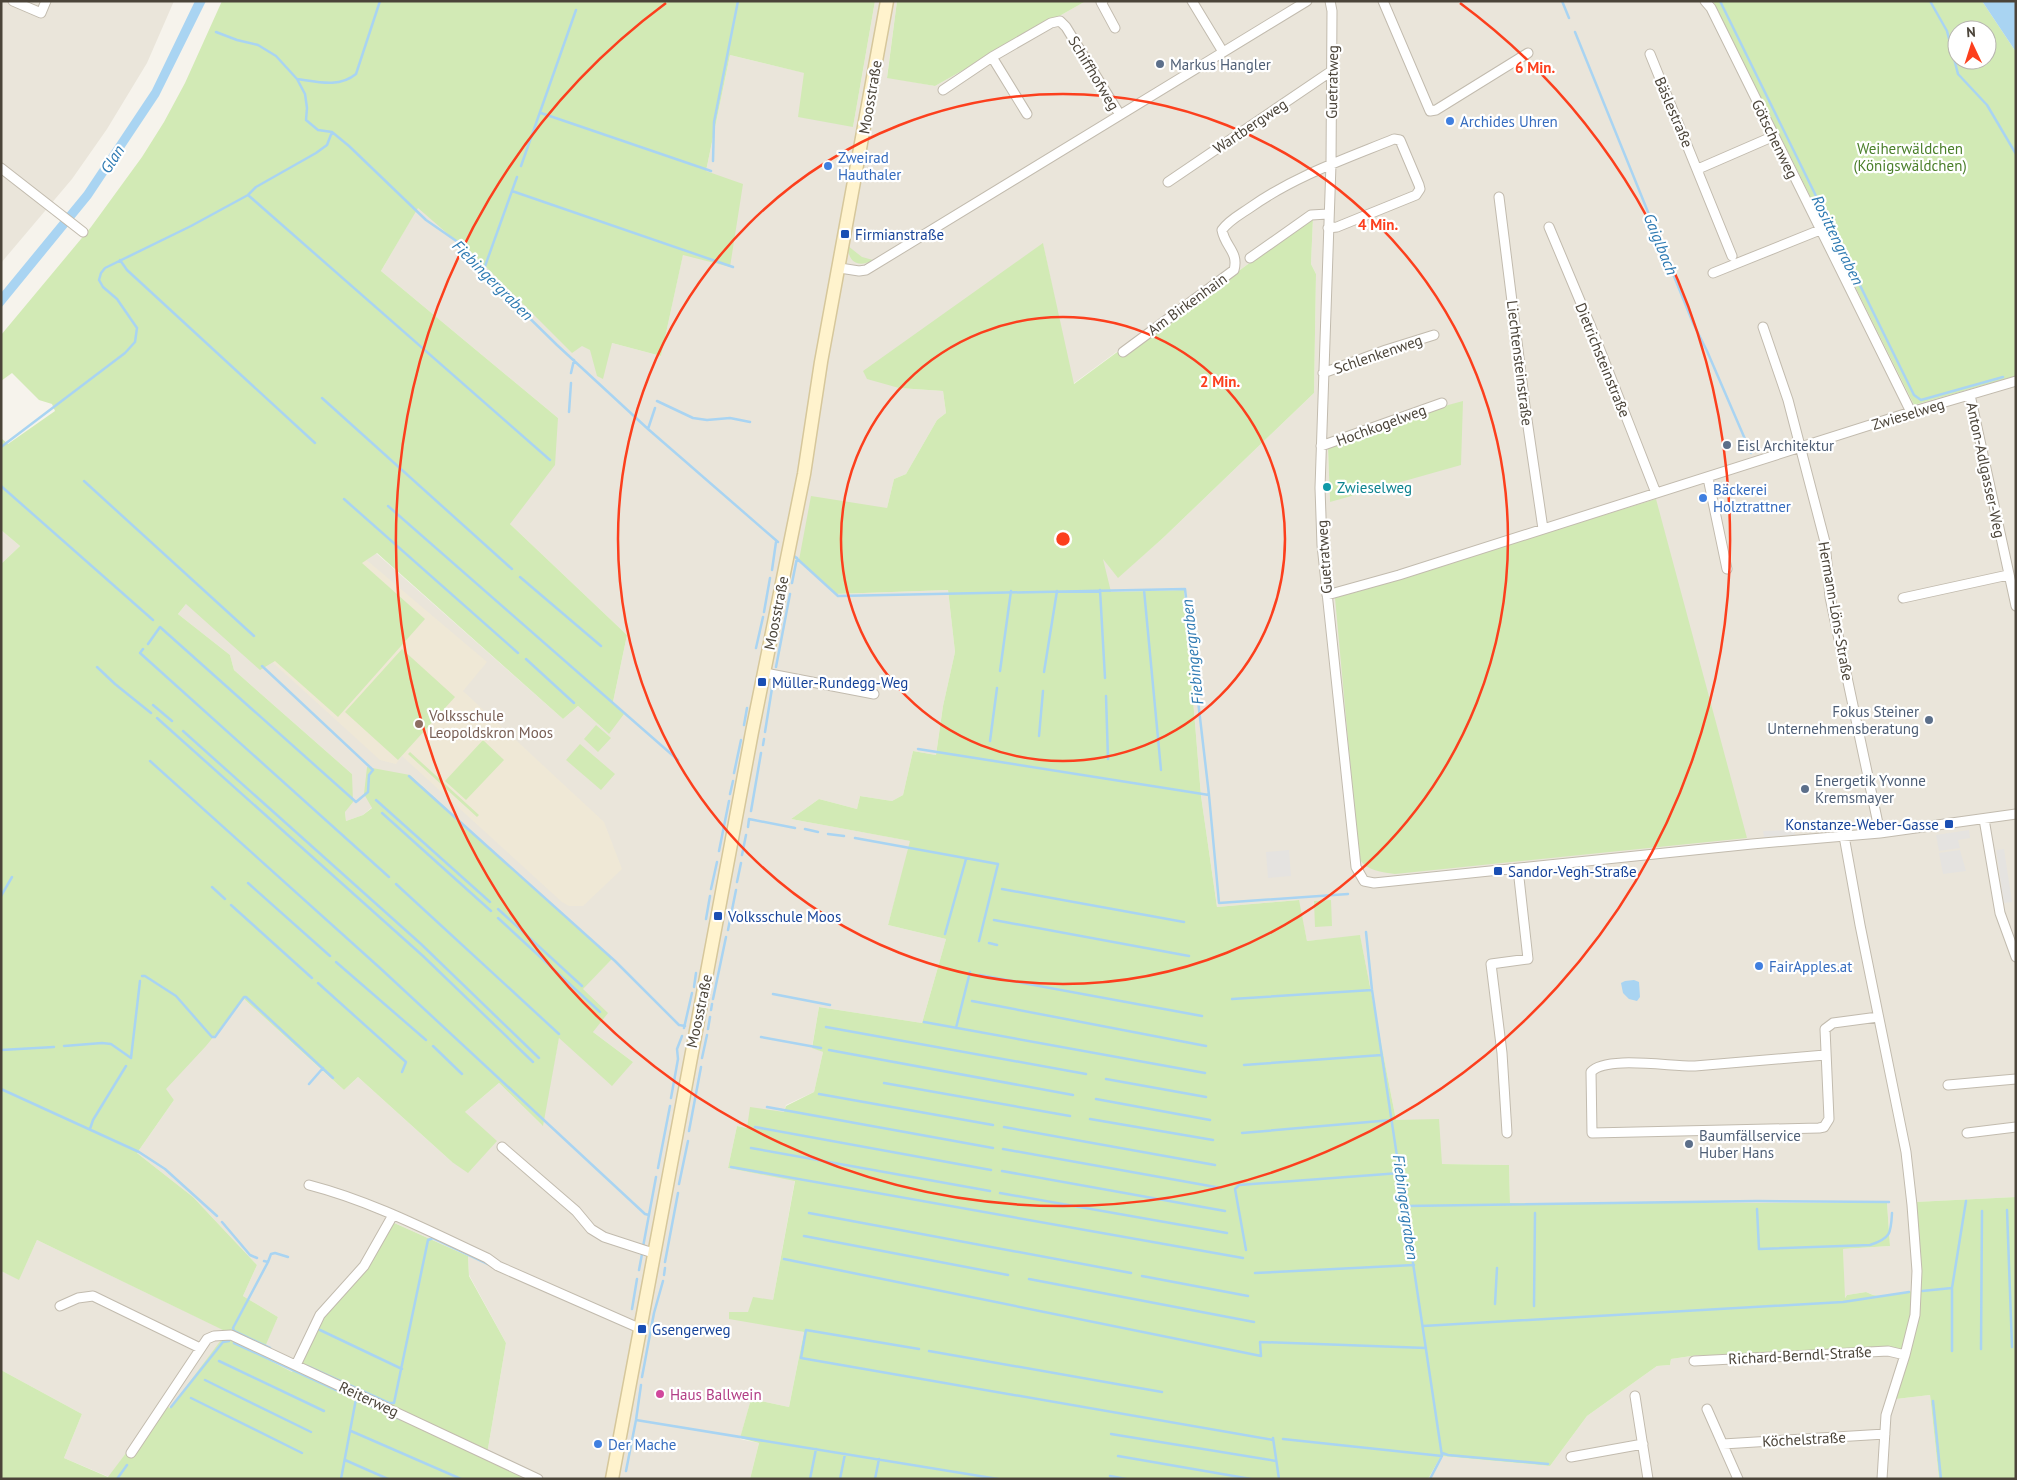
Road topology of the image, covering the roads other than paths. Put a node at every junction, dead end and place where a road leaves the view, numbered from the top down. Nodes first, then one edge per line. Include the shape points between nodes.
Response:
1 (14, 1) edge
2 (46, 1) edge
3 (888, 1) edge
4 (1103, 1) edge
5 (1192, 1) edge
6 (1330, 1) edge
7 (1383, 1) edge
8 (1705, 1) edge
9 (1302, 2) edge
10 (1115, 28) dead end
11 (1223, 52) junction
12 (1528, 53) dead end
13 (1650, 54) dead end
14 (992, 58) junction
15 (1333, 70) junction
16 (943, 90) dead end
17 (1027, 114) dead end
18 (1120, 115) junction
19 (1774, 136) junction
20 (1331, 164) junction
21 (1, 168) edge
22 (1698, 169) junction
23 (1168, 182) dead end
24 (1499, 197) dead end
25 (1328, 214) junction
26 (1549, 227) dead end
27 (1328, 228) junction
28 (1820, 230) junction
29 (82, 231) dead end
30 (1732, 256) dead end
31 (1250, 258) dead end
32 (840, 268) junction
33 (1713, 273) dead end
34 (1763, 327) dead end
35 (1434, 335) dead end
36 (1123, 352) dead end
37 (1323, 373) junction
38 (2016, 381) edge
39 (1970, 395) junction
40 (1442, 403) dead end
41 (1911, 412) junction
42 (1321, 446) junction
43 (1801, 447) junction
44 (1708, 478) junction
45 (1656, 493) junction
46 (1543, 529) junction
47 (1728, 569) dead end
48 (2008, 575) junction
49 (1327, 595) junction
50 (1903, 598) dead end
51 (2016, 606) edge
52 (764, 673) junction
53 (874, 694) dead end
54 (2016, 814) edge
55 (1984, 819) junction
56 (1880, 833) junction
57 (1844, 836) junction
58 (1518, 869) junction
59 (2016, 957) edge
60 (1878, 1017) junction
61 (1825, 1055) junction
62 (2016, 1079) edge
63 (1948, 1085) dead end
64 (2016, 1127) edge
65 (1967, 1132) dead end
66 (1507, 1134) dead end
67 (502, 1147) dead end
68 (309, 1186) dead end
69 (392, 1215) junction
70 (654, 1253) junction
71 (60, 1306) dead end
72 (639, 1328) junction
73 (200, 1348) junction
74 (1905, 1355) junction
75 (1694, 1361) dead end
76 (296, 1365) junction
77 (1635, 1396) dead end
78 (1707, 1409) dead end
79 (1885, 1434) junction
80 (1643, 1444) junction
81 (1723, 1444) junction
82 (131, 1453) dead end
83 (1571, 1457) dead end
84 (538, 1479) edge
85 (612, 1479) edge
86 (1648, 1479) edge
87 (1738, 1479) edge
88 (1882, 1479) edge

1 - 2 street via 41,13
3 - 32 street, Moosstraße
4 - 10 street
5 - 11 street
6 - 15 street, Guetratweg
7 - 12 street via 1430,111
8 - 19 street, Götschenweg
9 - 11 street
11 - 18 street
13 - 22 street, Bäslestraße
14 - 16 street, Schiffhofweg
14 - 17 street
14 - 18 street, Schiffhofweg via 1051,23 1060,21
15 - 20 street, Guetratweg
15 - 23 street, Wartbergweg
18 - 32 street via 866,270
19 - 22 street
19 - 28 street, Götschenweg
20 - 25 street, Guetratweg
20 - 27 street via 1394,139 1400,140 1420,189 1416,195
20 - 36 street, Am Birkenhain via 1270,194 1227,224 1222,230 1223,237 1234,254 1234,270
21 - 29 street
22 - 30 street, Bäslestraße
24 - 46 street, Liechtensteinstraße
25 - 27 street, Guetratweg
25 - 31 street via 1311,215
26 - 45 street, Dietrichsteinstraße
27 - 37 street, Guetratweg
28 - 33 street
28 - 41 street, Götschenweg
32 - 52 street, Moosstraße via 821,362 804,474
34 - 43 street
35 - 37 street, Schlenkenweg
37 - 42 street, Guetratweg
38 - 39 street, Zwieselweg
39 - 41 street, Zwieselweg
39 - 48 street, Anton-Adlgasser-Weg
40 - 42 street, Hochkogelweg
41 - 43 street, Zwieselweg
42 - 49 street, Guetratweg via 1322,560
43 - 44 street, Zwieselweg
43 - 56 street, Hermann-Löns-Straße via 1824,542 1830,597
44 - 45 street, Zwieselweg
44 - 47 street
45 - 46 street, Zwieselweg
46 - 49 street, Zwieselweg
48 - 50 street
48 - 51 street, Anton-Adlgasser-Weg
49 - 58 street, Guetratweg via 1356,867 1364,881 1374,883
52 - 53 street
52 - 70 street, Moosstraße
54 - 55 street
55 - 56 street
55 - 59 street via 2000,913
56 - 57 street
57 - 58 street
57 - 60 street
58 - 66 street via 1528,959 1491,964 1502,1053
60 - 61 street via 1828,1024 1824,1034
60 - 74 street via 1901,1124 1912,1205 1917,1280 1915,1315
61 - 61 street via 1829,1119 1824,1127 1592,1134 1591,1072 1597,1066 1636,1062 1678,1067
62 - 63 street
64 - 65 street
67 - 70 street via 576,1211 591,1229 604,1237
68 - 69 street via 336,1192
69 - 72 street
69 - 76 street via 364,1266 320,1315
70 - 72 street, Moosstraße
71 - 73 street via 93,1296
72 - 85 street, Moosstraße
73 - 76 street, Reiterweg via 214,1336 231,1335
73 - 82 street, Reiterweg
74 - 75 street, Richard-Berndl-Straße via 1888,1351
74 - 79 street via 1886,1415
76 - 84 street, Reiterweg
77 - 80 street
78 - 81 street
79 - 81 street, Köchelstraße
79 - 88 street
80 - 83 street
80 - 86 street
81 - 87 street

